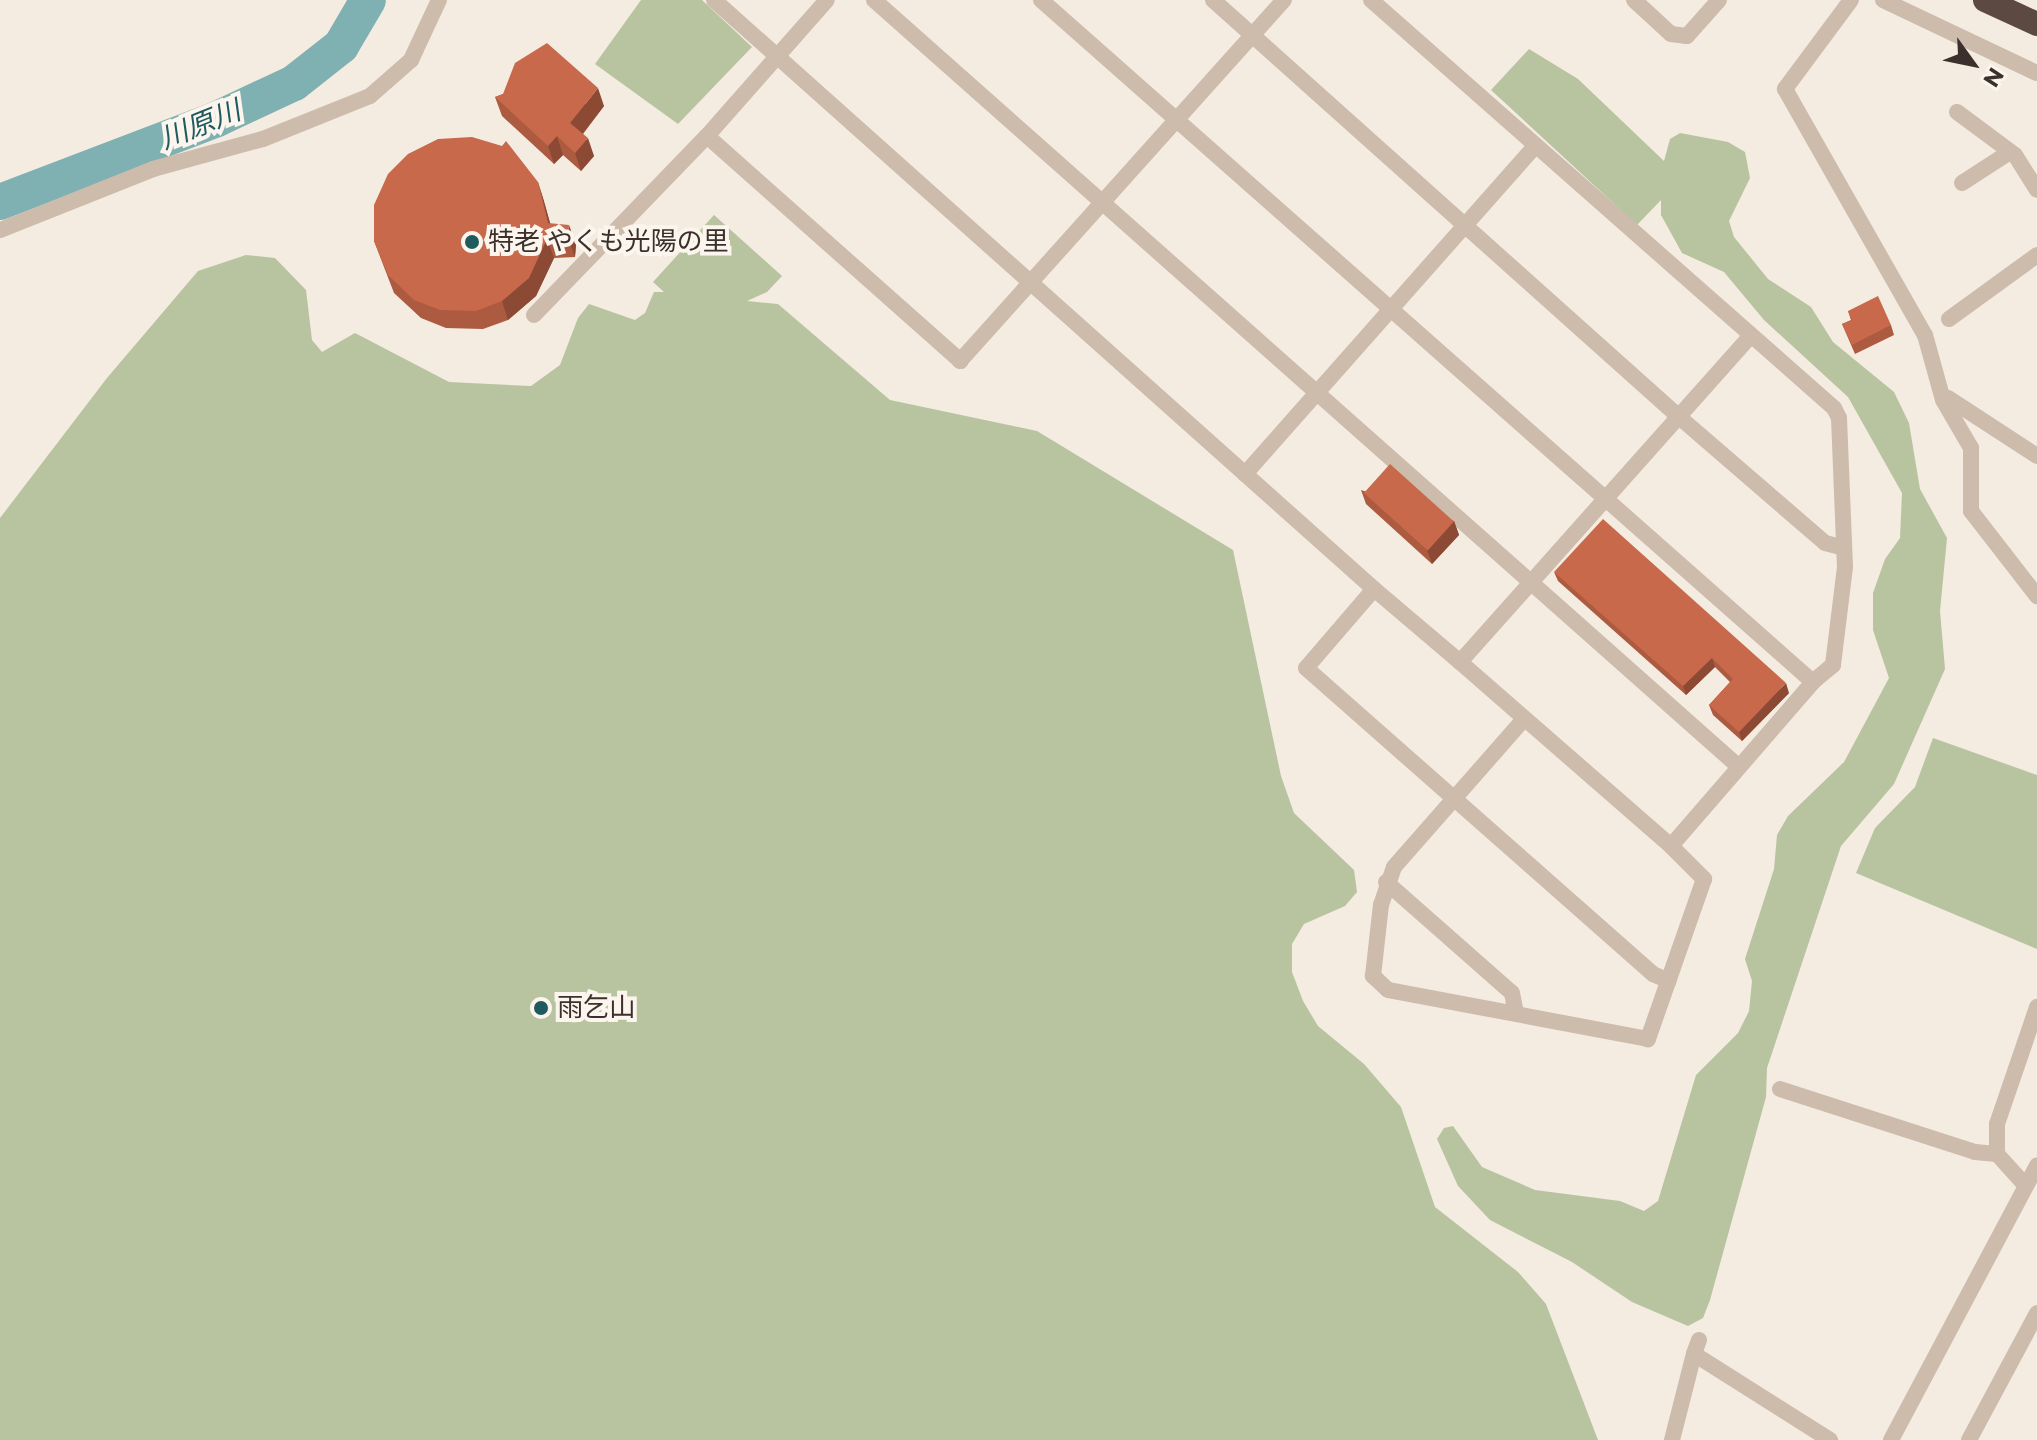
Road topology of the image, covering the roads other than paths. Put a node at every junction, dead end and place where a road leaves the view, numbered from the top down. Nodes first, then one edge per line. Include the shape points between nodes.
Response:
1 (439, 0) edge
2 (714, 0) edge
3 (827, 0) edge
4 (874, 0) edge
5 (1041, 0) edge
6 (1213, 0) edge
7 (1284, 0) edge
8 (1371, 0) edge
9 (1634, 0) edge
10 (1719, 0) edge
11 (1851, 0) edge
12 (1883, 0) edge
13 (1985, 0) edge
14 (2037, 24) edge
15 (1253, 35) junction
16 (777, 56) junction
17 (2037, 73) edge
18 (1957, 112) dead end
19 (1176, 120) junction
20 (707, 136) junction
21 (1535, 146) junction
22 (2010, 152) junction
23 (1962, 183) dead end
24 (2037, 190) edge
25 (1104, 202) junction
26 (1465, 227) junction
27 (0, 230) edge
28 (2037, 255) edge
29 (1033, 283) junction
30 (1392, 309) junction
31 (534, 315) dead end
32 (1949, 319) dead end
33 (1750, 336) junction
34 (1318, 393) junction
35 (1942, 395) junction
36 (1678, 416) junction
37 (2037, 456) edge
38 (1245, 474) junction
39 (1603, 499) junction
40 (1841, 547) junction
41 (1531, 582) junction
42 (1374, 589) junction
43 (2037, 596) edge
44 (1460, 662) junction
45 (1813, 682) junction
46 (1524, 719) junction
47 (1739, 767) junction
48 (1453, 798) junction
49 (1671, 846) junction
50 (1386, 882) junction
51 (1669, 981) junction
52 (2037, 1007) edge
53 (1516, 1013) junction
54 (1780, 1089) dead end
55 (1997, 1154) junction
56 (2037, 1165) edge
57 (2025, 1185) junction
58 (2037, 1313) edge
59 (1672, 1440) edge
60 (1830, 1440) edge
61 (1891, 1440) edge
62 (1969, 1440) edge

1 - 27 street via 411,60 370,96 263,139 153,169
2 - 16 street
3 - 16 street
4 - 25 street
5 - 19 street
6 - 15 street
7 - 15 street
8 - 21 street
9 - 10 street via 1671,34 1687,36
11 - 35 street via 1785,89 1925,335
12 - 17 street
13 - 14 highway
15 - 19 street
15 - 26 street
16 - 20 street
16 - 29 street
18 - 22 street
19 - 25 street
19 - 30 street
20 - 29 street via 960,361
20 - 31 street
21 - 26 street
21 - 33 street
22 - 23 street
22 - 24 street
25 - 29 street
25 - 34 street
26 - 30 street
26 - 36 street
28 - 32 street
29 - 38 street
30 - 34 street
30 - 39 street
33 - 36 street
33 - 40 street via 1839,418
34 - 38 street
34 - 41 street
35 - 37 street
35 - 43 street via 1971,448 1971,511
36 - 39 street
36 - 40 street via 1825,543
38 - 42 street
39 - 41 street
39 - 45 street
40 - 45 street via 1845,567 1833,665
41 - 44 street
41 - 47 street
42 - 44 street
42 - 48 street via 1306,668
44 - 46 street
45 - 47 street
46 - 48 street
46 - 49 street
47 - 49 street
48 - 50 street
48 - 51 street via 1653,974
49 - 51 street via 1704,879
50 - 53 street via 1512,993
50 - 53 street via 1373,976 1388,990
51 - 53 street via 1648,1039
52 - 55 street via 1997,1124
54 - 55 street via 1975,1152
55 - 57 street
56 - 57 street
57 - 61 street
58 - 62 street
59 - 60 street via 1696,1347

